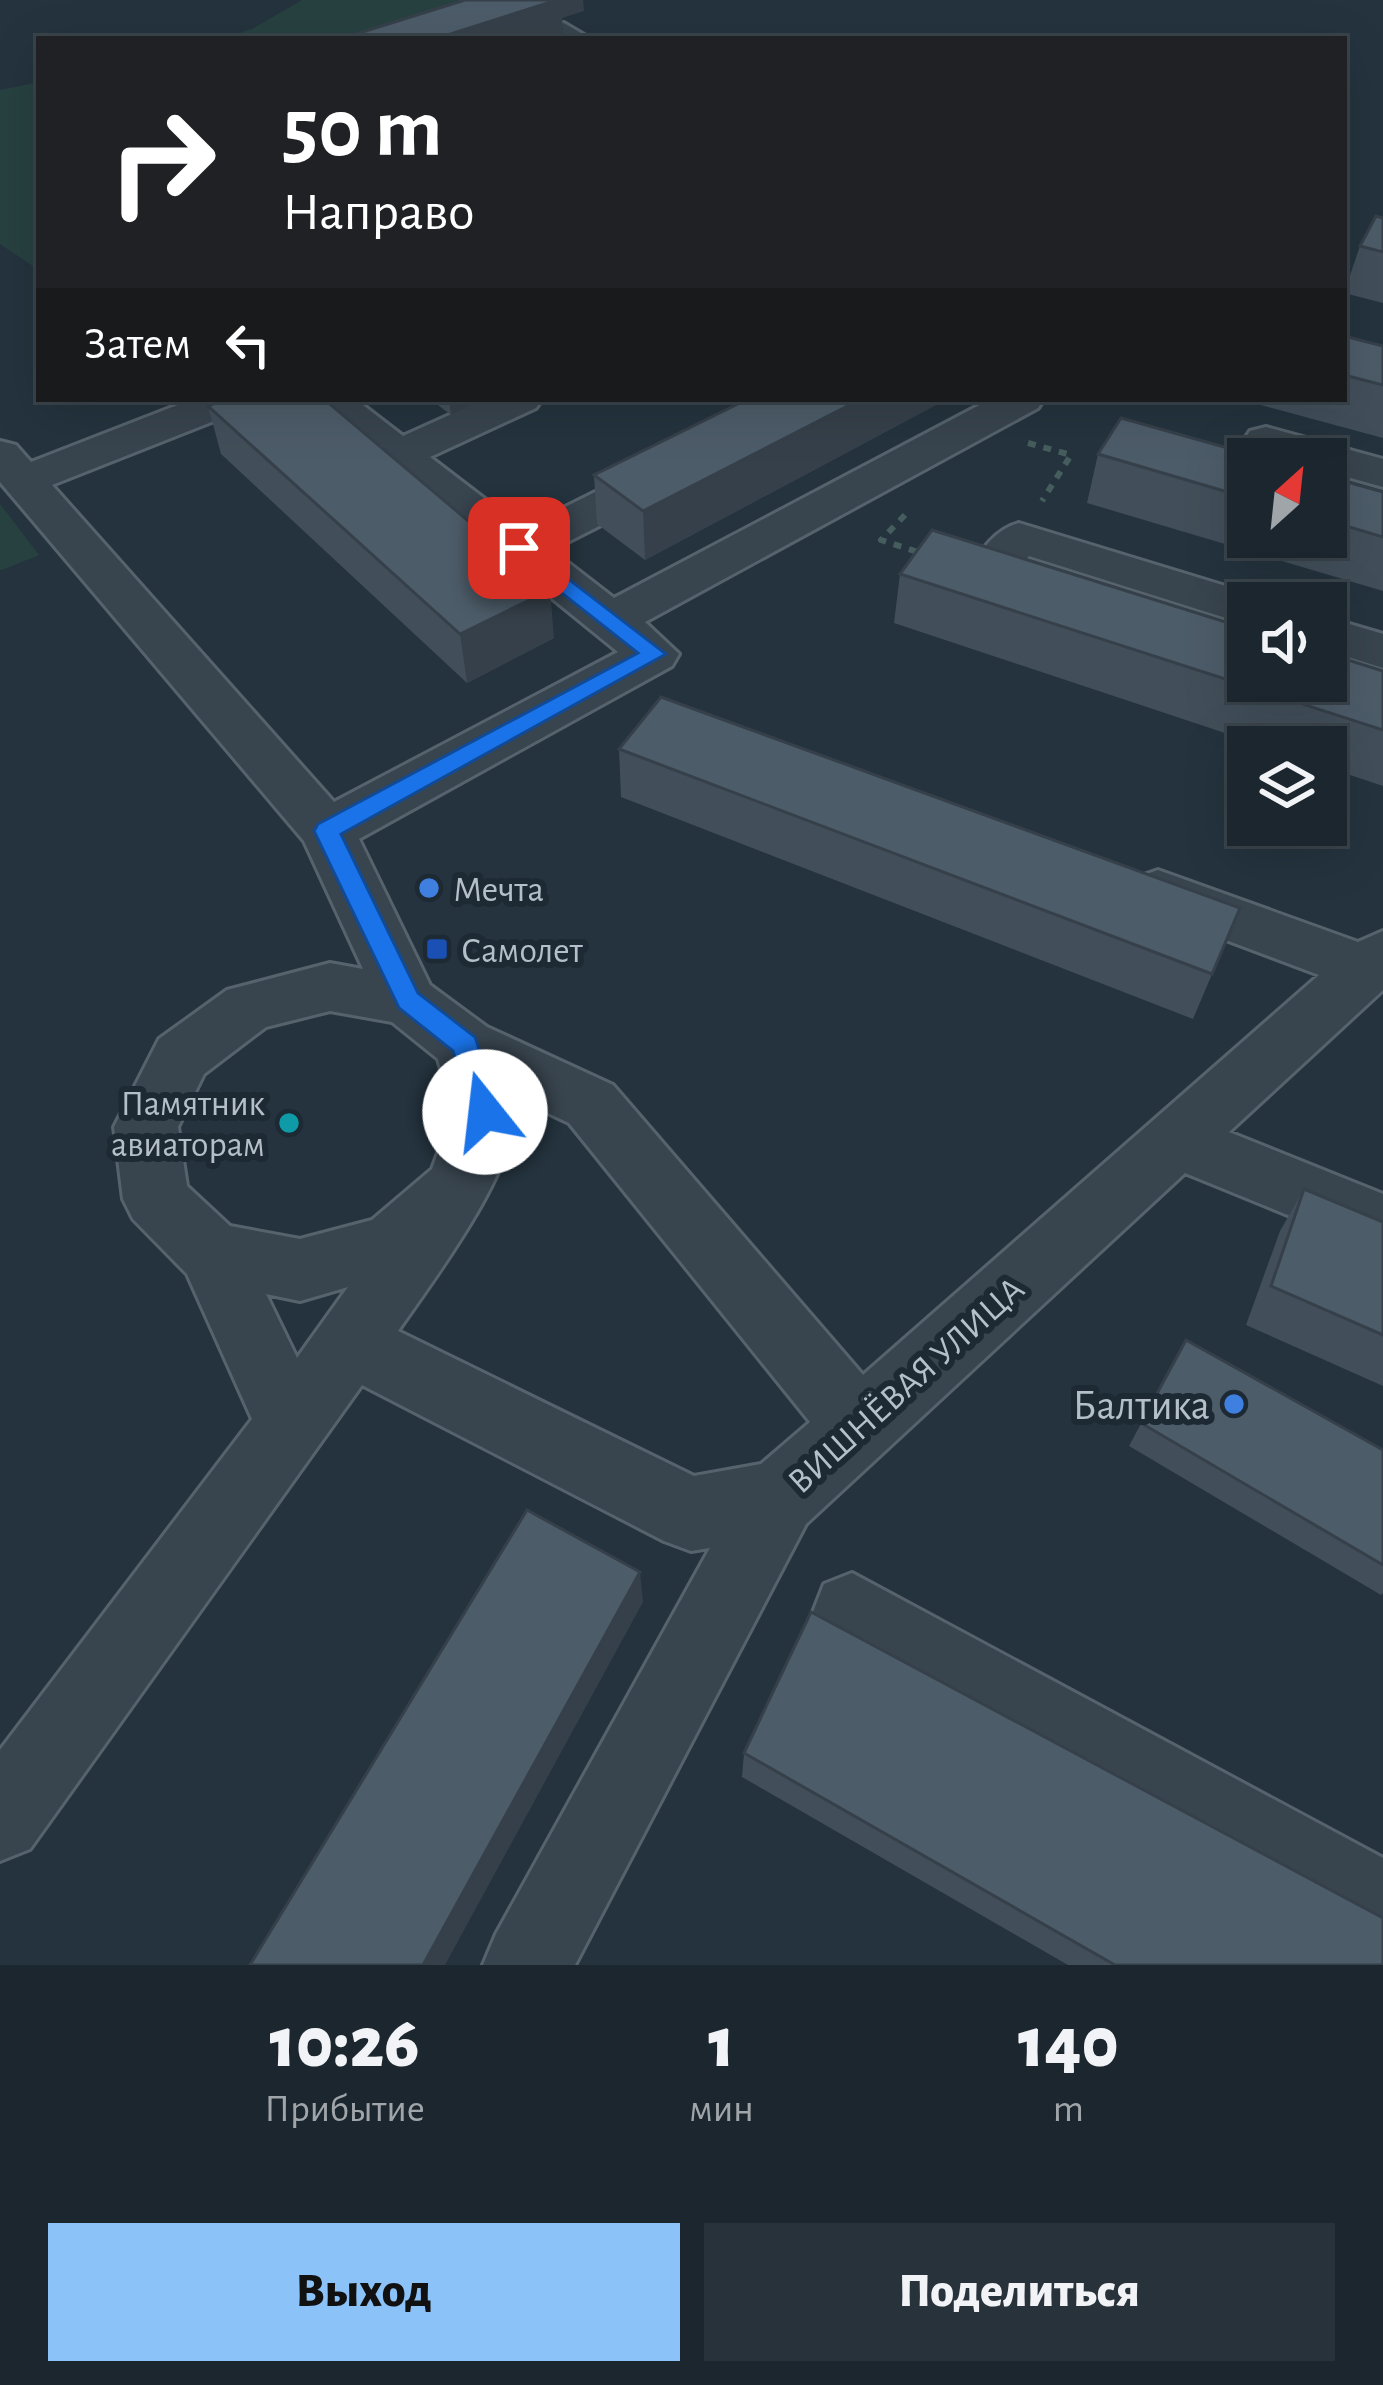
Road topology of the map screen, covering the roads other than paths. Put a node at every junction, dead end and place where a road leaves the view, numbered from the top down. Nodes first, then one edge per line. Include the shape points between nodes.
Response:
1 (222, 402) edge
2 (332, 402) edge
3 (514, 402) edge
4 (810, 402) edge
5 (1005, 403) edge
6 (399, 454) junction
7 (1347, 463) edge
8 (12, 467) edge
9 (1383, 473) edge
10 (519, 548) junction
11 (1227, 604) edge
12 (610, 620) junction
13 (1347, 640) edge
14 (1205, 644) edge
15 (1383, 651) edge
16 (1347, 689) edge
17 (1383, 700) edge
18 (327, 831) junction
19 (1106, 873) edge
20 (1375, 962) edge
21 (408, 1000) junction
22 (465, 1045) junction
23 (1176, 1140) junction
24 (459, 1186) junction
25 (1383, 1224) edge
26 (212, 1253) junction
27 (349, 1342) junction
28 (292, 1425) junction
29 (859, 1426) junction
30 (779, 1498) junction
31 (851, 1612) dead end
32 (0, 1819) edge
33 (1383, 1904) edge
34 (527, 1965) edge

1 - 8 street
2 - 6 street
3 - 6 street
4 - 10 street
5 - 12 street
6 - 10 street
7 - 9 street
8 - 18 street
10 - 12 street
11 - 14 street via 1004,556
12 - 18 street via 654,654
13 - 15 street
16 - 17 street
18 - 21 street
19 - 20 street
20 - 23 street, ВИШНЁВАЯ УЛИЦА
21 - 22 street
21 - 26 street via 330,987 248,1007 181,1057 146,1126 156,1199
22 - 24 street via 485,1112
22 - 29 street via 591,1104
23 - 25 street
23 - 29 street, ВИШНЁВАЯ УЛИЦА
24 - 26 street via 392,1245 323,1264 300,1270
24 - 27 street
26 - 28 street
27 - 28 street
27 - 30 street, ВИШНЁВАЯ УЛИЦА via 691,1514
28 - 32 street
29 - 30 street, ВИШНЁВАЯ УЛИЦА
30 - 34 street
31 - 33 street

